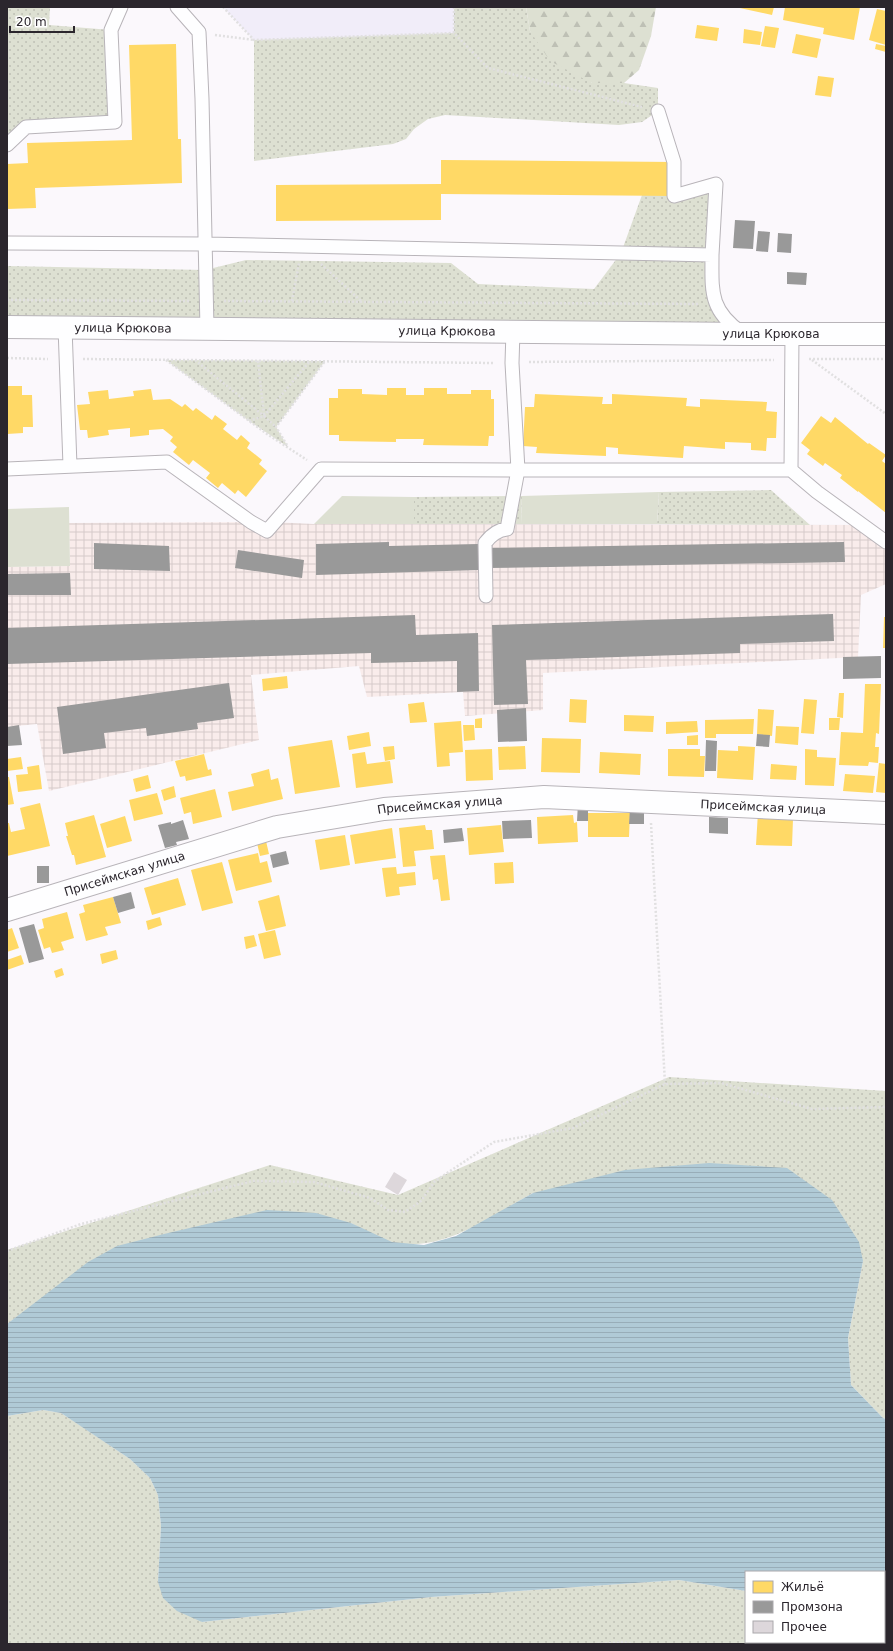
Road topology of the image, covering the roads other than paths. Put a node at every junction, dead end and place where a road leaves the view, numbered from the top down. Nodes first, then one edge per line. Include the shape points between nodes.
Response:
1 (121, 7) edge
2 (177, 7) edge
3 (658, 111) road end
4 (7, 145) edge
5 (7, 243) edge
6 (205, 244) junction
7 (712, 255) junction
8 (7, 327) edge
9 (65, 328) junction
10 (207, 329) junction
11 (513, 331) junction
12 (792, 333) junction
13 (743, 334) junction
14 (886, 334) edge
15 (70, 466) junction
16 (7, 469) edge
17 (518, 470) junction
18 (791, 470) junction
19 (886, 542) edge
20 (486, 596) dead end
21 (886, 813) edge
22 (7, 910) edge

1 - 4 lane via 111,30 114,122 26,127
2 - 6 lane via 199,32
3 - 7 lane via 674,162 674,196 716,184
5 - 6 lane
6 - 7 lane
6 - 10 lane
7 - 13 lane via 712,290 715,304 730,325
8 - 9 street, улица Крюкова
9 - 10 street, улица Крюкова
9 - 15 lane
10 - 11 street, улица Крюкова
11 - 13 street, улица Крюкова
11 - 17 lane via 512,363
12 - 13 street, улица Крюкова
12 - 14 street, улица Крюкова
12 - 18 lane
15 - 16 lane
15 - 17 lane via 166,462 267,531 321,469
17 - 18 lane
17 - 20 lane via 507,529 490,536 485,543
18 - 19 lane
21 - 22 street, Присеймская улица via 544,797 384,809 277,827

